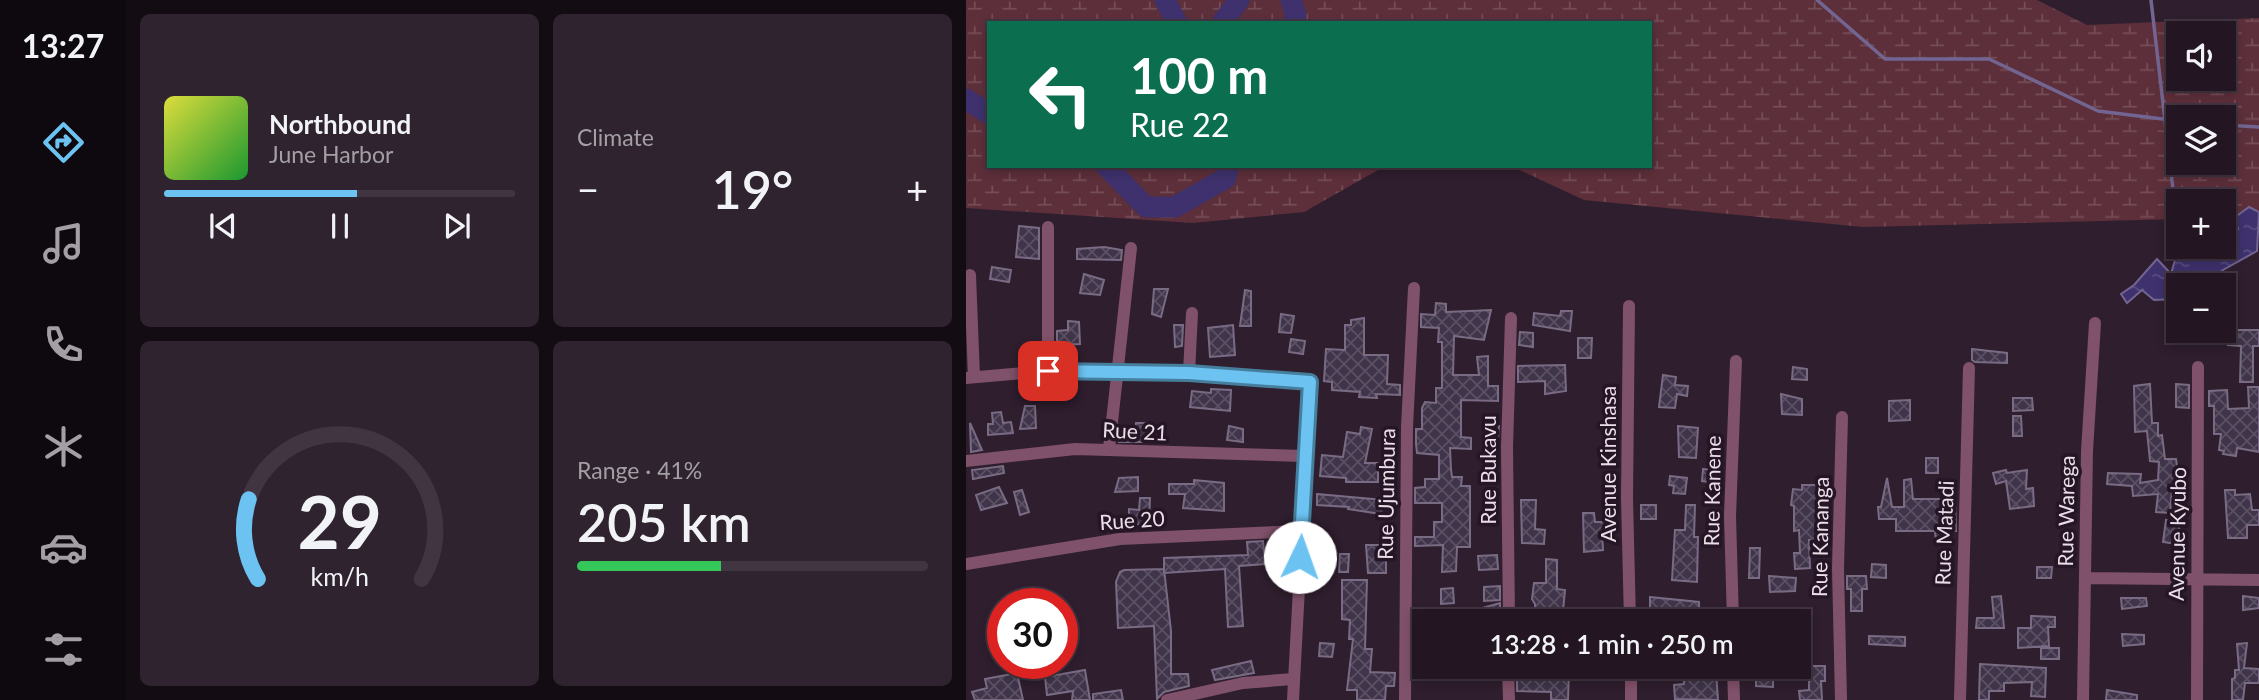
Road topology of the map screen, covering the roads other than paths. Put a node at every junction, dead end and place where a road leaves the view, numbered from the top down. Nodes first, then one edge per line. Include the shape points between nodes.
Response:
1 (1048, 227) dead end
2 (1131, 248) dead end
3 (970, 275) dead end
4 (1414, 288) dead end
5 (1629, 306) dead end
6 (1192, 313) dead end
7 (1511, 318) dead end
8 (2095, 323) dead end
9 (1736, 360) dead end
10 (2198, 367) dead end
11 (1969, 368) dead end
12 (1048, 371) junction
13 (1115, 372) junction
14 (1189, 373) junction
15 (970, 378) edge
16 (1842, 417) dead end
17 (1108, 449) junction
18 (1304, 456) junction
19 (966, 461) edge
20 (1301, 531) junction
21 (966, 564) edge
22 (2085, 578) junction
23 (2197, 580) junction
24 (2259, 580) edge
25 (1509, 609) edge
26 (1630, 609) edge
27 (1733, 609) edge
28 (1293, 679) junction
29 (1508, 679) edge
30 (1631, 679) edge
31 (1734, 679) edge
32 (1167, 700) edge
33 (1293, 700) edge
34 (1405, 700) edge
35 (1509, 700) edge
36 (1631, 700) edge
37 (1734, 700) edge
38 (1841, 700) edge
39 (1960, 700) edge
40 (2083, 700) edge
41 (2197, 700) edge

1 - 12 street
2 - 13 street
3 - 15 street
4 - 34 street, Rue Ujumbura via 1407,427
5 - 26 street, Avenue Kinshasa
6 - 14 street
7 - 25 street, Rue Bukavu
8 - 22 street, Rue Warega
9 - 27 street, Rue Kanene via 1730,516
10 - 23 street, Avenue Kyubo
11 - 39 street, Rue Matadi
12 - 13 street
12 - 15 street
13 - 14 street
13 - 17 street
14 - 18 street via 1310,382
16 - 38 street, Rue Kananga
17 - 18 street, Rue 21
17 - 19 street, Rue 21 via 1044,450
18 - 20 street
20 - 21 street, Rue 20 via 1120,539
20 - 28 street
22 - 23 street
22 - 40 street, Rue Warega
23 - 24 street
23 - 41 street, Avenue Kyubo
28 - 32 street via 1243,683
28 - 33 street
29 - 35 street
30 - 36 street
31 - 37 street

